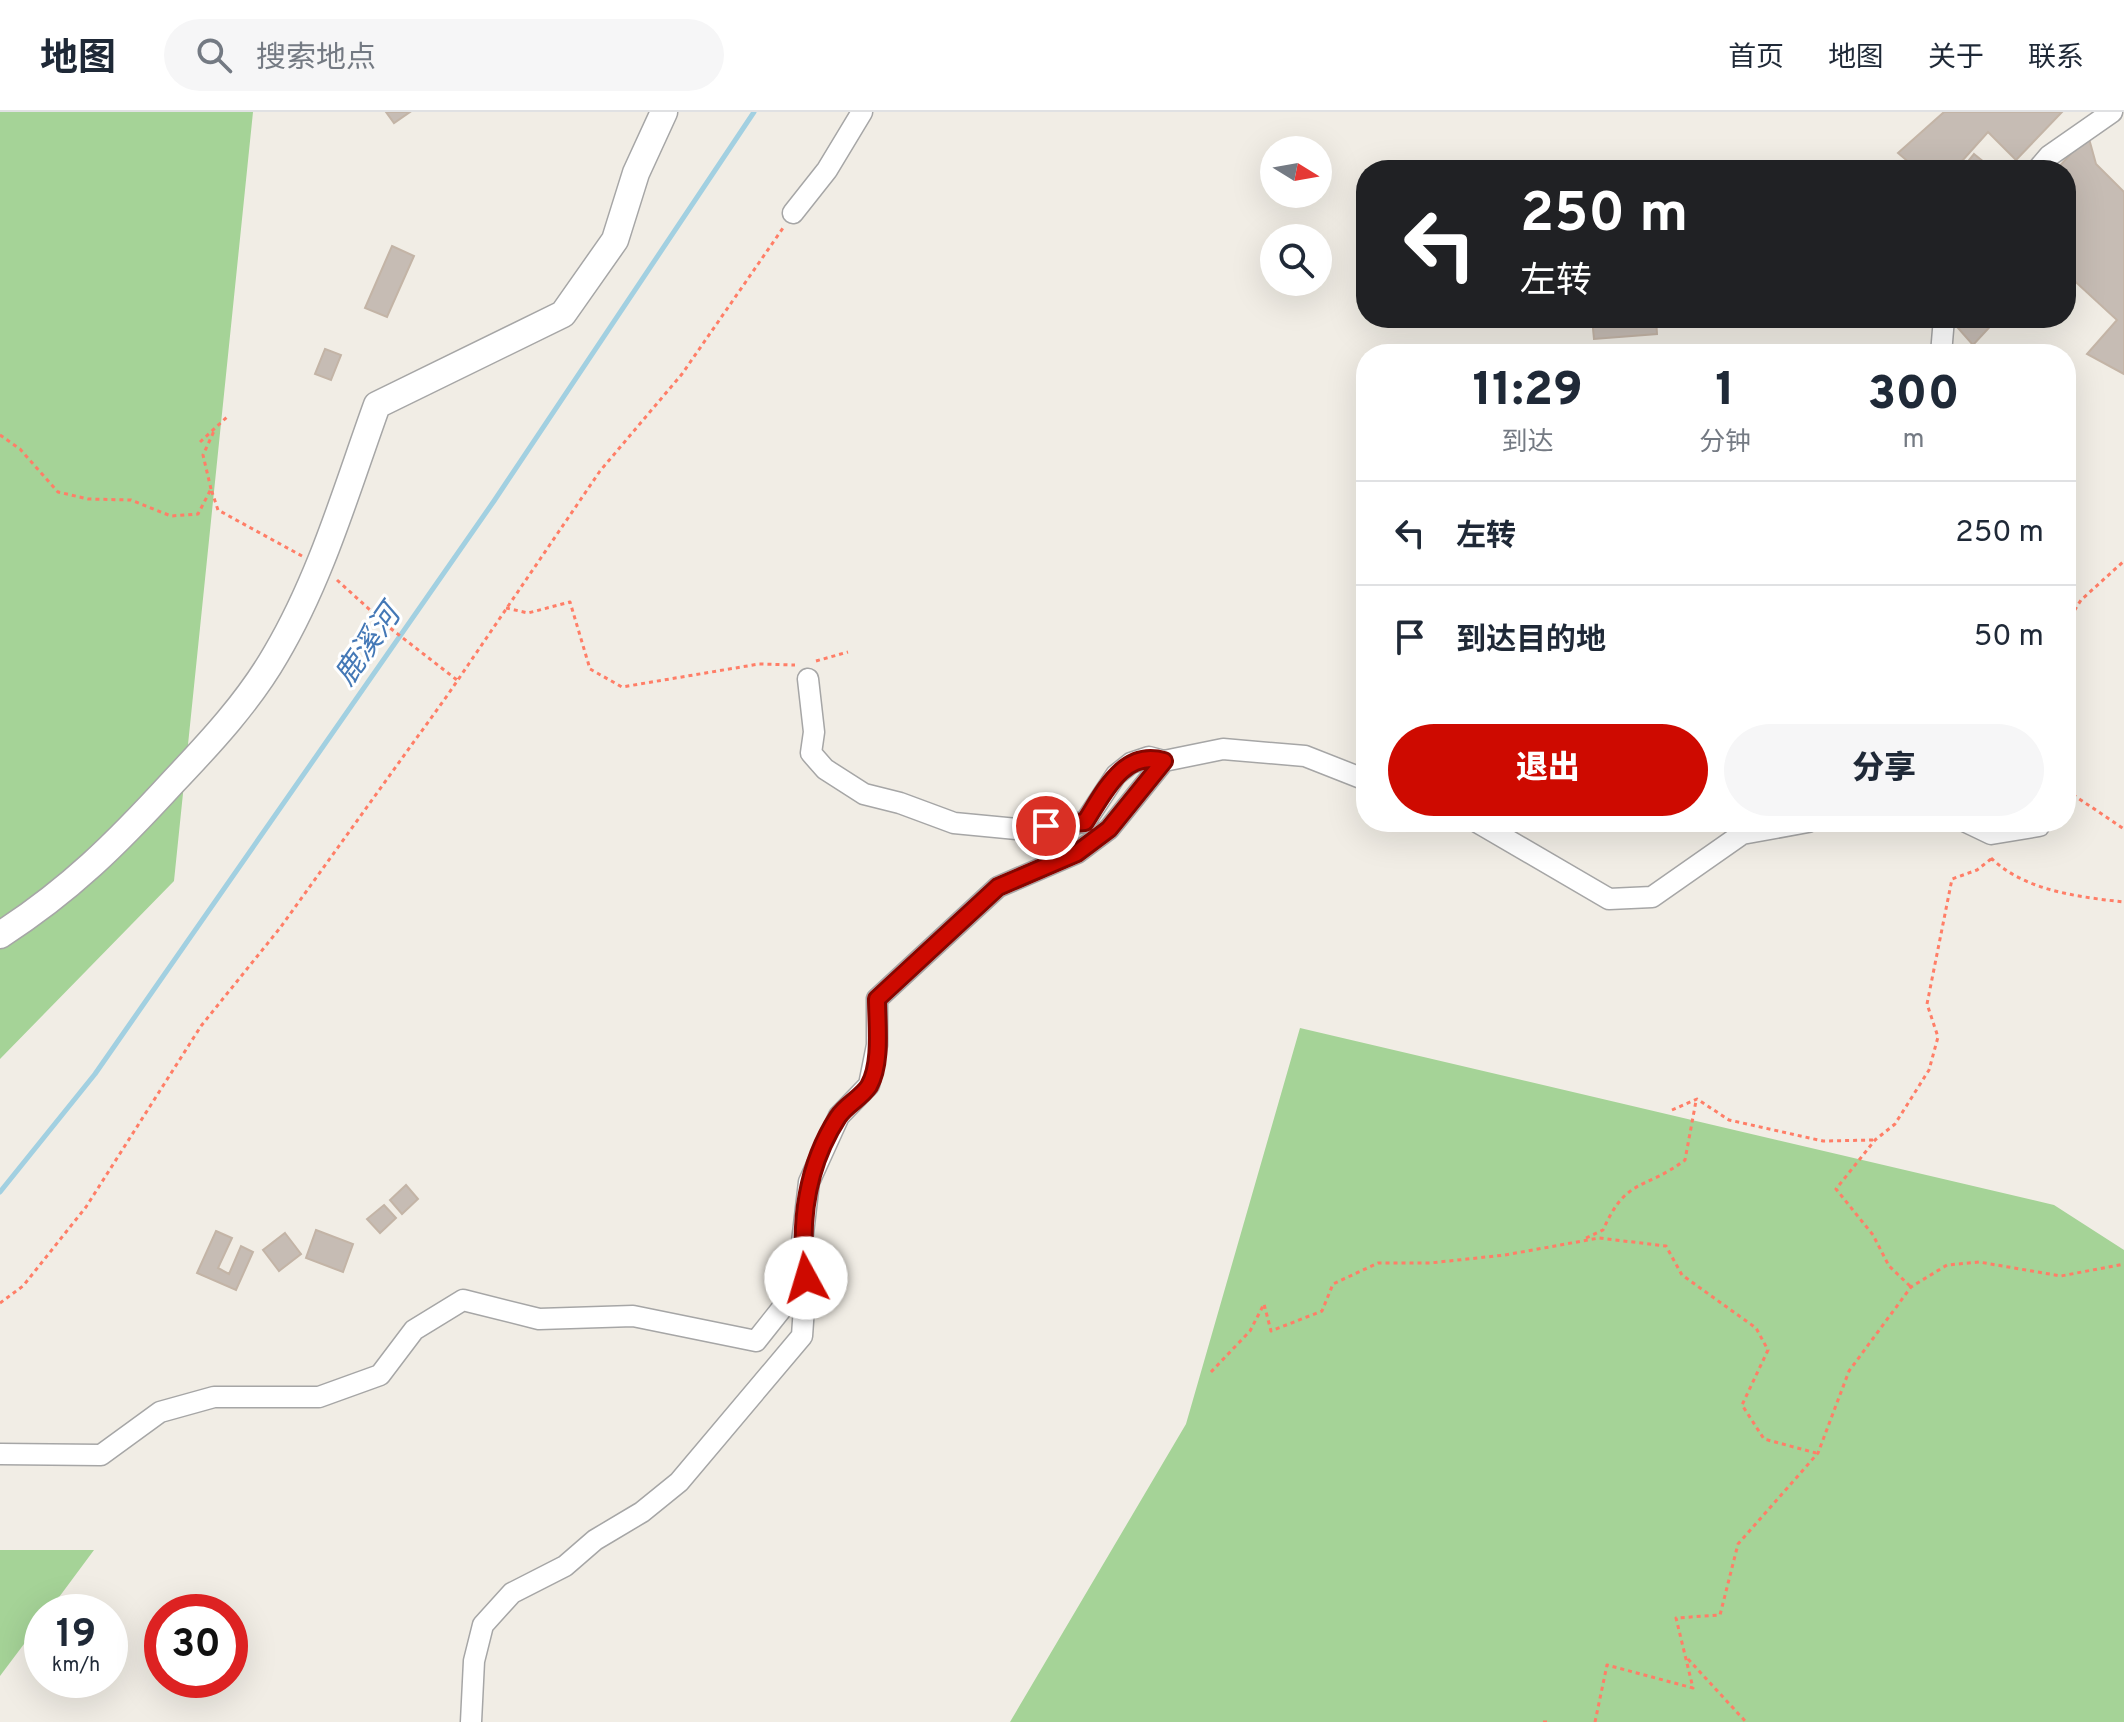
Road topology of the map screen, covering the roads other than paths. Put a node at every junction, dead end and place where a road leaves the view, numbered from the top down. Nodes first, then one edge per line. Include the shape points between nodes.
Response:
1 (664, 112) edge
2 (862, 112) edge
3 (2112, 112) edge
4 (2046, 160) edge
5 (793, 213) road end
6 (808, 679) road end
7 (1164, 761) junction
8 (1356, 776) edge
9 (1494, 832) edge
10 (1753, 832) edge
11 (0, 935) edge
12 (806, 1278) junction
13 (0, 1454) edge
14 (471, 1722) edge

1 - 11 street via 636,173 615,240 563,314 377,405 319,564 277,654 224,728 100,861
2 - 5 street
3 - 4 street
6 - 7 street via 811,753 825,769 864,794 954,823 1027,830 1085,822 1116,775 1131,763 1149,757
7 - 8 street via 1223,749 1305,756
7 - 12 street via 1109,829 1077,853 998,887 877,999 877,1045 869,1085 839,1116 809,1182 802,1242
9 - 10 street via 1609,899 1652,897 1742,834
12 - 13 street via 756,1341 633,1316 539,1319 463,1300 414,1330 380,1375 319,1397 214,1397 160,1412 101,1455
12 - 14 street via 802,1336 679,1482 565,1566 512,1593 483,1625 474,1661

